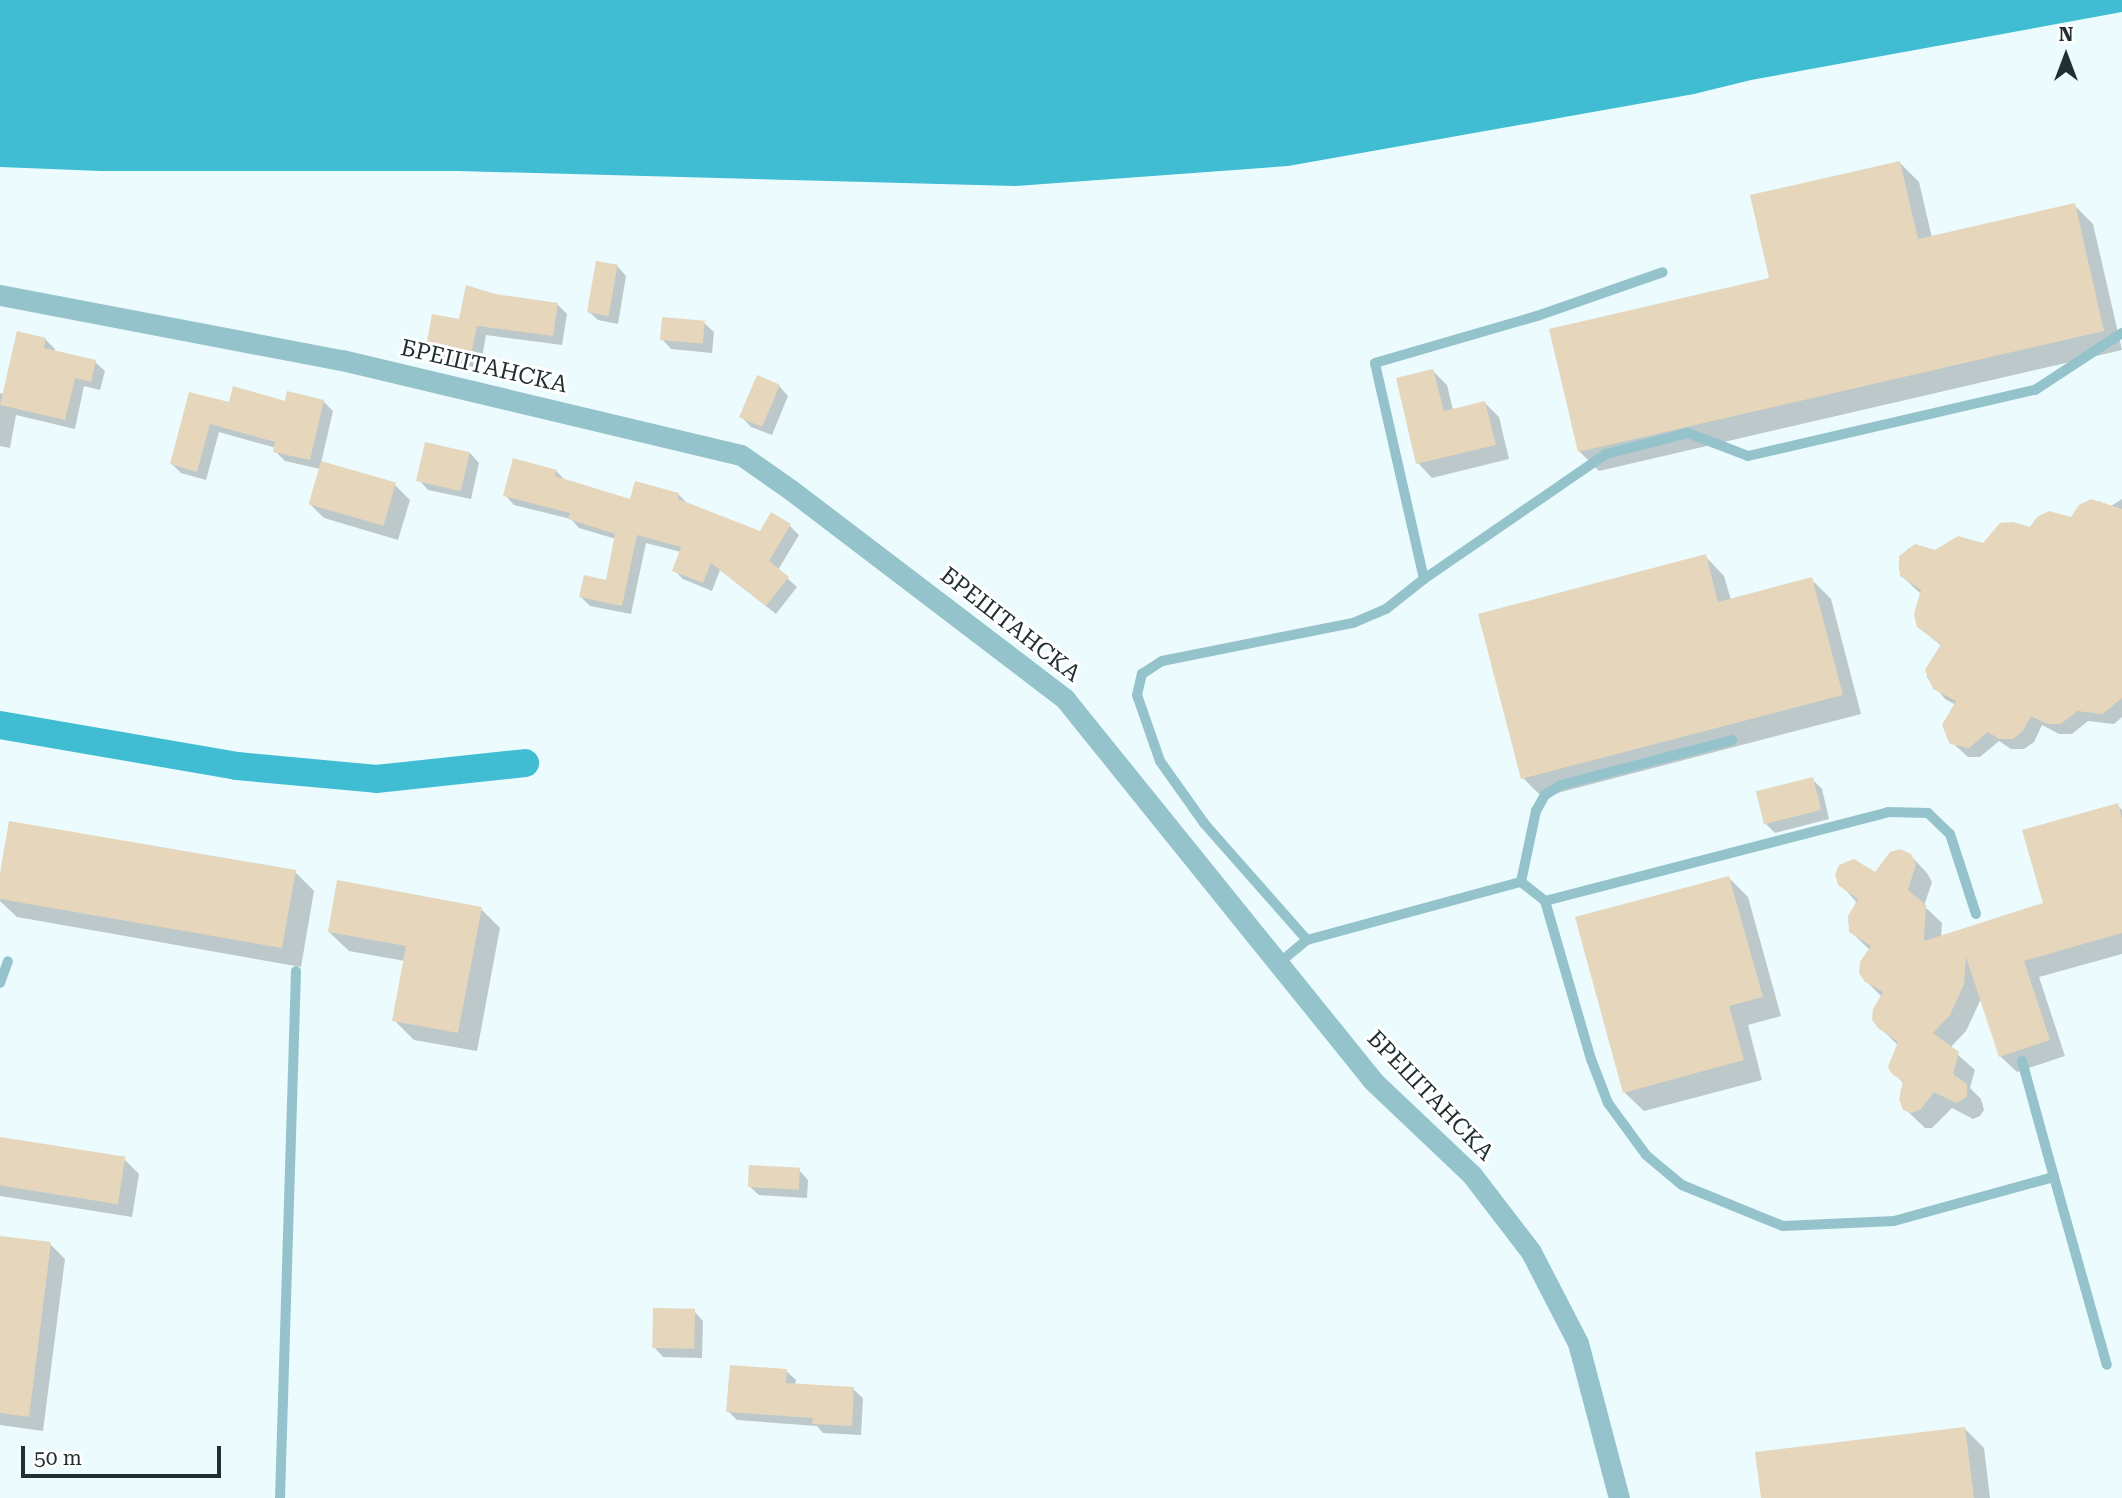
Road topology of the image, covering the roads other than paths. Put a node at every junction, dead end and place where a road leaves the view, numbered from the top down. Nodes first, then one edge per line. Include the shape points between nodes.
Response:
1 (1663, 272) dead end
2 (0, 295) edge
3 (2122, 333) edge
4 (1424, 579) junction
5 (1732, 740) dead end
6 (1521, 882) junction
7 (1545, 901) junction
8 (1976, 914) dead end
9 (1307, 940) junction
10 (8, 961) dead end
11 (1278, 964) junction
12 (296, 971) dead end
13 (0, 983) edge
14 (2022, 1061) dead end
15 (2054, 1177) junction
16 (2107, 1365) dead end
17 (280, 1498) edge
18 (1619, 1498) edge

1 - 4 lane via 1537,316 1375,363
2 - 11 street, БРЕШТАНСКА via 342,360 741,455 1065,699
3 - 4 lane via 2035,390 1748,456 1688,433 1606,454
4 - 9 lane via 1386,609 1353,624 1161,661 1142,674 1137,695 1160,761 1204,823
5 - 6 lane via 1561,785 1545,795 1536,811
6 - 7 lane
6 - 9 lane
7 - 8 lane via 1902,812 1928,813 1950,834
7 - 15 lane via 1608,1103 1647,1155 1682,1185 1783,1226 1894,1221
9 - 11 lane
10 - 13 lane
11 - 18 street, БРЕШТАНСКА via 1372,1080 1472,1175 1531,1252 1578,1343
12 - 17 lane
14 - 15 lane
15 - 16 lane

